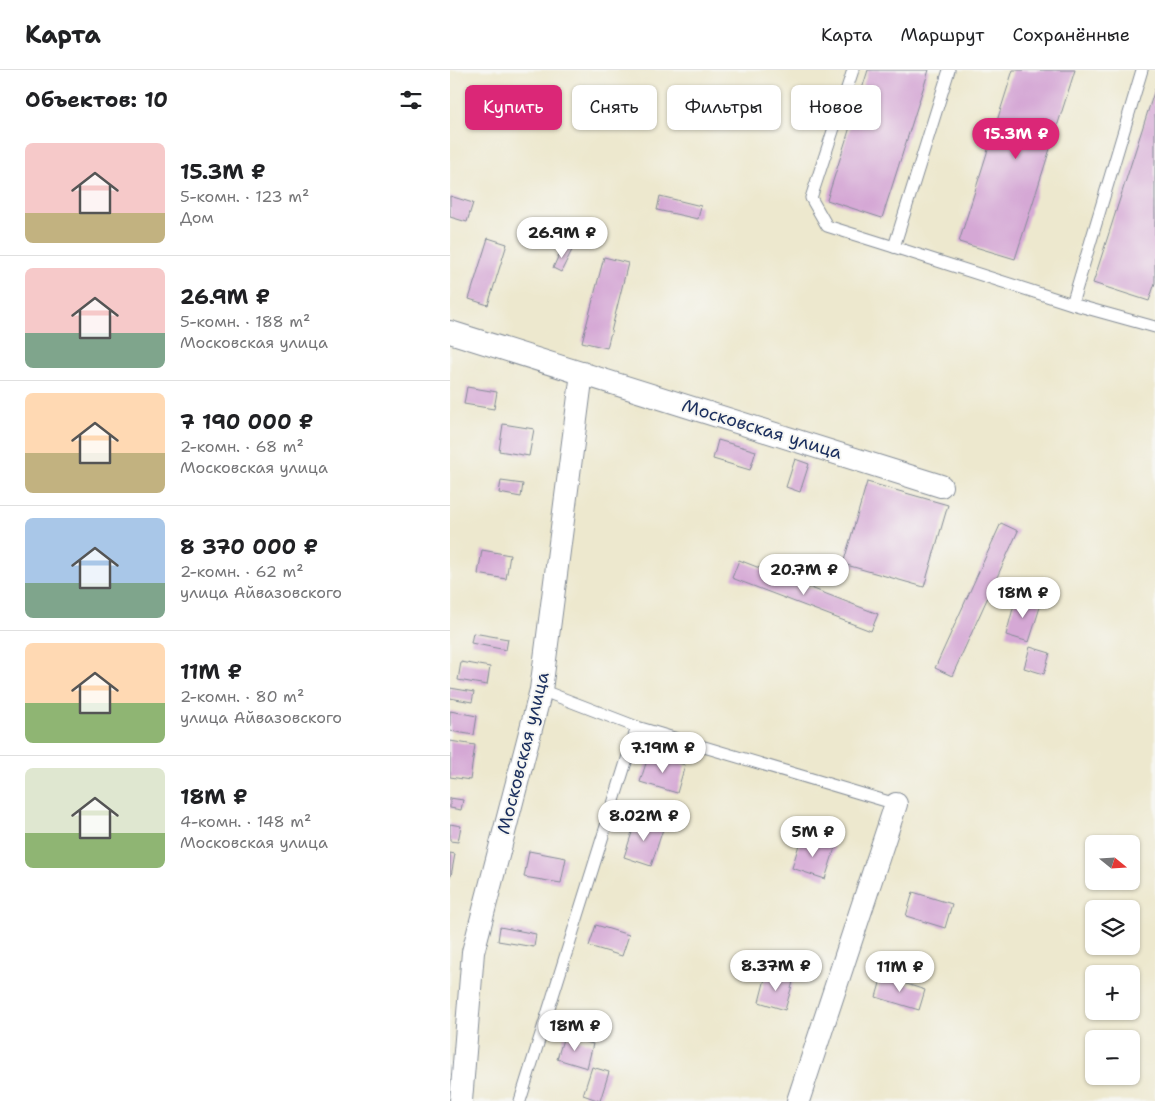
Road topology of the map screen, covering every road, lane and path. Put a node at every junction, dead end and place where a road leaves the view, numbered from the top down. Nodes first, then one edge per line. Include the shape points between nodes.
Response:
1 (853, 70) edge
2 (949, 70) edge
3 (1142, 70) edge
4 (894, 247) junction
5 (1072, 304) junction
6 (1155, 327) edge
7 (450, 332) edge
8 (582, 373) junction
9 (941, 486) dead end
10 (540, 690) junction
11 (637, 727) junction
12 (896, 804) joint
13 (461, 1101) edge
14 (520, 1101) edge
15 (798, 1101) edge

1 - 4 lane via 811,198 827,226
2 - 4 lane
3 - 5 lane
4 - 5 lane
5 - 6 lane
7 - 8 street, Московская улица
8 - 9 street, Московская улица
8 - 10 street, Московская улица
10 - 11 lane
10 - 13 street, Московская улица via 472,952
11 - 12 lane
11 - 14 lane
12 - 15 street

